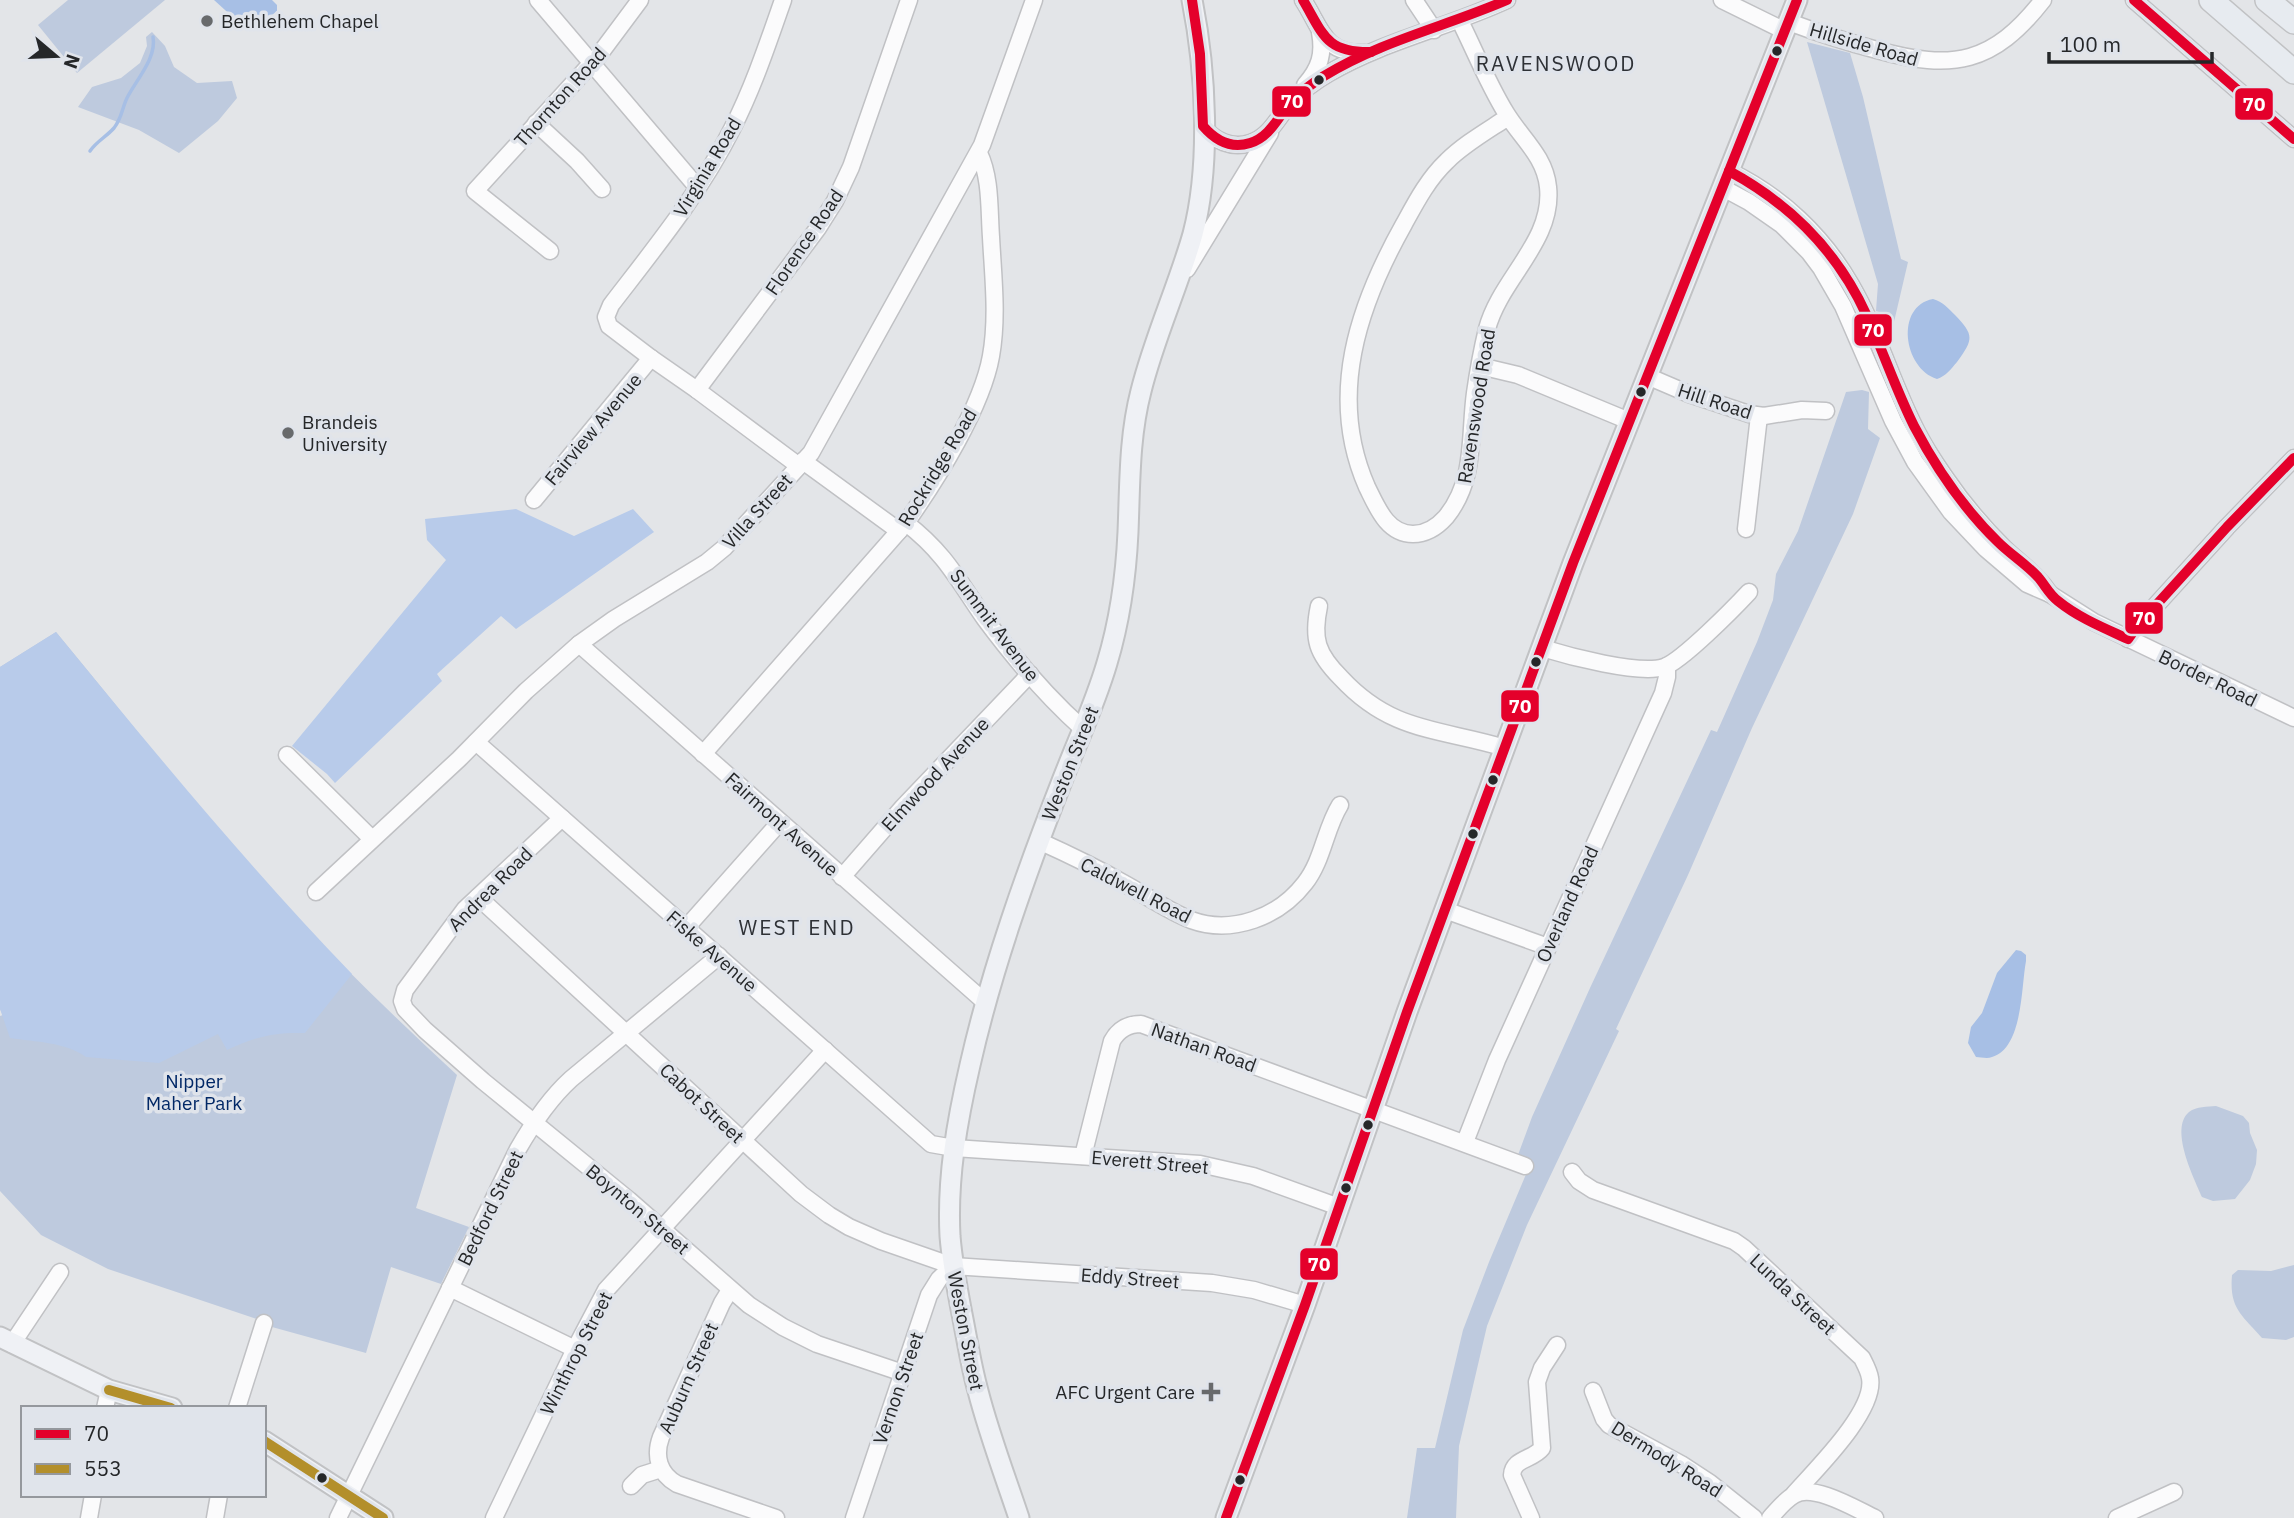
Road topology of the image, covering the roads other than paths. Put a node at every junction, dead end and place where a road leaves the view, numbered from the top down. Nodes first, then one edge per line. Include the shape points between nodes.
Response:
1 (538, 0) edge
2 (640, 0) edge
3 (783, 0) edge
4 (909, 0) edge
5 (1034, 0) edge
6 (1192, 0) edge
7 (1303, 0) edge
8 (1414, 0) edge
9 (1507, 0) edge
10 (1722, 0) edge
11 (1797, 0) edge
12 (2043, 0) edge
13 (2134, 0) edge
14 (2211, 0) edge
15 (2267, 0) edge
16 (1460, 21) junction
17 (2294, 22) edge
18 (1787, 26) junction
19 (1319, 30) junction
20 (1434, 30) junction
21 (1371, 52) junction
22 (592, 63) junction
23 (2294, 72) edge
24 (1291, 103) junction
25 (1508, 117) junction
26 (1276, 122) junction
27 (536, 123) junction
28 (1203, 126) junction
29 (2294, 139) edge
30 (978, 153) junction
31 (1726, 180) junction
32 (698, 188) junction
33 (602, 189) dead end
34 (550, 251) dead end
35 (1170, 303) junction
36 (606, 320) joint
37 (651, 358) junction
38 (1480, 366) junction
39 (1647, 376) junction
40 (697, 390) junction
41 (1826, 411) dead end
42 (1759, 416) junction
43 (1629, 421) junction
44 (2294, 458) edge
45 (801, 463) junction
46 (534, 500) dead end
47 (903, 527) junction
48 (1745, 529) dead end
49 (1749, 592) dead end
50 (1319, 606) dead end
51 (2128, 639) junction
52 (579, 644) junction
53 (1542, 648) junction
54 (1667, 666) junction
55 (1030, 674) junction
56 (2294, 718) edge
57 (1083, 729) junction
58 (476, 742) junction
59 (1505, 748) junction
60 (703, 754) junction
61 (287, 755) dead end
62 (1340, 805) dead end
63 (562, 818) junction
64 (780, 822) junction
65 (372, 839) junction
66 (1039, 841) junction
67 (842, 877) junction
68 (316, 892) dead end
69 (478, 897) junction
70 (1445, 910) junction
71 (685, 928) junction
72 (1548, 947) junction
73 (719, 956) junction
74 (402, 1001) joint
75 (986, 1003) junction
76 (626, 1033) junction
77 (825, 1050) junction
78 (1373, 1109) junction
79 (533, 1122) junction
80 (742, 1140) junction
81 (1465, 1142) junction
82 (954, 1148) junction
83 (1083, 1156) junction
84 (1525, 1166) dead end
85 (1572, 1172) dead end
86 (1339, 1208) junction
87 (662, 1228) junction
88 (953, 1266) junction
89 (60, 1272) dead end
90 (450, 1289) junction
91 (730, 1290) junction
92 (1304, 1305) junction
93 (264, 1323) dead end
94 (6, 1341) edge
95 (1557, 1345) dead end
96 (575, 1349) junction
97 (902, 1373) junction
98 (1593, 1391) dead end
99 (107, 1399) edge
100 (158, 1406) edge
101 (238, 1406) edge
102 (266, 1442) edge
103 (661, 1469) junction
104 (631, 1486) dead end
105 (2174, 1492) dead end
106 (1794, 1494) junction
107 (349, 1496) junction
108 (93, 1497) edge
109 (219, 1497) edge
110 (89, 1518) edge
111 (215, 1518) edge
112 (338, 1518) edge
113 (383, 1518) edge
114 (494, 1518) edge
115 (776, 1518) edge
116 (854, 1518) edge
117 (1019, 1518) edge
118 (1226, 1518) edge
119 (1531, 1518) edge
120 (1754, 1518) edge
121 (1770, 1518) edge
122 (1875, 1518) edge
123 (2117, 1518) edge

1 - 22 street
2 - 22 street, Thornton Road
3 - 32 street, Virginia Road via 743,108
4 - 40 street, Florence Road via 856,156 835,201
5 - 30 street, Villa Street
6 - 28 main road, Weston Street
7 - 19 street
8 - 20 street
9 - 16 street
10 - 18 street, Hillside Road
11 - 18 main road
12 - 18 street, Hillside Road via 2021,27 1996,46 1937,62 1903,58
13 - 29 street
14 - 23 highway
15 - 17 highway
16 - 20 street
16 - 25 street, Ravenswood Road
18 - 31 main road
19 - 21 street via 1341,51
19 - 24 street via 1319,65
20 - 21 street
21 - 24 street via 1327,74
22 - 27 street, Thornton Road
22 - 32 street
24 - 26 street
25 - 38 street, Ravenswood Road via 1544,170 1548,208 1539,234 1496,305
25 - 38 street, Ravenswood Road via 1447,161 1422,192 1379,272 1352,353 1347,389 1355,453 1380,512 1399,531 1416,534 1434,528 1461,492 1470,463
26 - 28 street via 1258,140 1238,146 1218,139
26 - 35 street
27 - 33 street
27 - 34 street, Thornton Road via 475,191
28 - 35 main road, Weston Street via 1198,212
30 - 45 street, Villa Street via 823,434
30 - 47 street, Rockridge Road via 987,179 994,291 990,363 969,416
31 - 39 main road
31 - 51 street, Border Road via 1752,183 1786,207 1831,253 1853,287 1913,425 1978,520 2050,594
32 - 36 street, Virginia Road via 611,305
35 - 57 main road, Weston Street via 1133,428 1119,614
36 - 37 street, Summit Avenue
37 - 40 street, Summit Avenue
37 - 46 street, Fairview Avenue
38 - 43 street via 1518,375
39 - 42 street, Hill Road
39 - 43 main road
40 - 45 street, Summit Avenue
41 - 42 street, Hill Road
42 - 48 street
43 - 53 main road
44 - 51 street
45 - 47 street, Summit Avenue
45 - 52 street, Villa Street via 716,555
47 - 55 street, Summit Avenue via 942,554 986,620
47 - 60 street, Rockridge Road
49 - 54 street
50 - 59 street via 1315,632 1321,653 1339,677 1370,704 1418,728
51 - 56 street, Border Road
52 - 58 street, Villa Street
52 - 60 street, Fairmont Avenue
53 - 54 street via 1630,668
53 - 59 main road
54 - 72 street, Overland Road via 1663,693
55 - 57 street, Summit Avenue
55 - 67 street, Elmwood Avenue
57 - 66 main road, Weston Street
58 - 63 street, Fiske Avenue
58 - 65 street, Villa Street
59 - 70 main road
60 - 64 street, Fairmont Avenue
61 - 65 street
62 - 66 street, Caldwell Road via 1304,885 1273,911 1239,924 1208,925 1187,918
63 - 69 street, Andrea Road
63 - 71 street, Fiske Avenue
64 - 67 street, Fairmont Avenue
64 - 71 street
65 - 68 street, Villa Street
66 - 75 main road, Weston Street
67 - 75 street, Fairmont Avenue
69 - 74 street, Andrea Road via 456,920 405,990
69 - 76 street, Cabot Street
70 - 72 street
70 - 78 main road
71 - 73 street, Fiske Avenue
72 - 81 street, Overland Road
73 - 76 street, Bedford Street
73 - 77 street, Fiske Avenue
74 - 79 street, Boynton Street via 418,1024
75 - 82 main road, Weston Street
76 - 79 street, Bedford Street via 564,1085
76 - 80 street, Cabot Street
77 - 80 street, Winthrop Street
77 - 82 street, Fiske Avenue via 928,1142
78 - 81 street
78 - 83 street, Nathan Road via 1136,1024 1112,1041
78 - 86 main road
79 - 87 street, Boynton Street
79 - 90 street, Bedford Street
80 - 87 street, Winthrop Street
80 - 88 street, Cabot Street via 835,1220
81 - 84 street
82 - 83 street, Everett Street
82 - 88 main road, Weston Street
83 - 86 street, Everett Street via 1221,1168
85 - 106 street, Lunda Street via 1593,1190 1734,1241 1862,1358 1871,1379 1867,1402 1852,1427
86 - 92 main road
87 - 91 street, Boynton Street
87 - 96 street, Winthrop Street via 606,1290
88 - 92 street, Eddy Street via 1212,1283
88 - 97 street, Vernon Street via 931,1291
88 - 117 main road, Weston Street via 977,1389
89 - 94 street
90 - 96 street
90 - 107 street, Bedford Street
91 - 97 street, Boynton Street via 798,1335
91 - 103 street, Auburn Street via 659,1442
92 - 118 main road
93 - 101 street
94 - 99 main road
95 - 119 street via 1537,1382 1543,1445 1512,1470
96 - 114 street, Winthrop Street
97 - 116 street, Vernon Street
98 - 120 street, Dermody Road via 1609,1426 1681,1464
99 - 100 main road
102 - 107 main road
103 - 104 street via 642,1475
103 - 115 street via 677,1484
105 - 123 street
106 - 121 street, Lunda Street
106 - 122 street via 1822,1494
107 - 112 street, Bedford Street
107 - 113 main road
108 - 110 street
109 - 111 street

